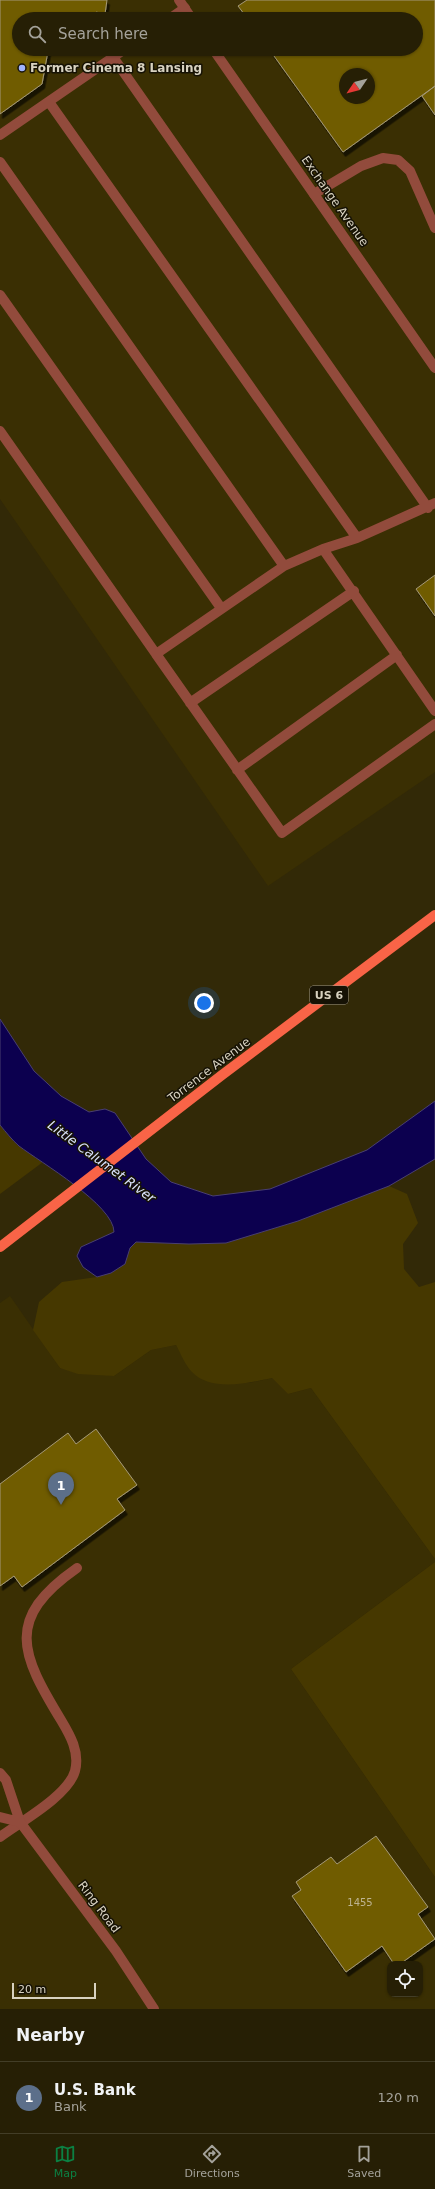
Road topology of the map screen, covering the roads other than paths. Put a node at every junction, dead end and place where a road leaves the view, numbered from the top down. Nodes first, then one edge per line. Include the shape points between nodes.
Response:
1 (182, 4) edge
2 (175, 12) edge
3 (116, 56) edge
4 (218, 56) edge
5 (113, 58) junction
6 (50, 102) junction
7 (0, 136) edge
8 (0, 162) edge
9 (314, 194) junction
10 (435, 228) edge
11 (0, 295) edge
12 (435, 368) edge
13 (0, 431) edge
14 (432, 506) edge
15 (357, 538) junction
16 (323, 549) junction
17 (284, 566) junction
18 (354, 591) junction
19 (222, 608) junction
20 (156, 654) junction
21 (397, 655) junction
22 (190, 703) junction
23 (435, 711) edge
24 (435, 724) edge
25 (237, 770) junction
26 (435, 915) edge
27 (0, 1247) edge
28 (77, 1568) dead end
29 (0, 1773) edge
30 (0, 1817) edge
31 (20, 1822) junction
32 (0, 1836) edge
33 (154, 2009) edge

1 - 2 street
3 - 5 street
4 - 9 street, Exchange Avenue
5 - 6 street
5 - 14 street
6 - 7 street
6 - 15 street
8 - 17 street
9 - 10 street via 362,166 383,158 398,160 410,171
9 - 12 street, Exchange Avenue
11 - 19 street
13 - 20 street
14 - 15 street
15 - 16 street
16 - 17 street
16 - 18 street
17 - 19 street
18 - 21 street
18 - 22 street
19 - 20 street
20 - 22 street
21 - 23 street
21 - 25 street
22 - 25 street
24 - 25 street via 282,833
26 - 27 main road, Torrence Avenue / US 6 via 222,1075
28 - 31 street via 42,1598 31,1615 26,1637 28,1658 36,1679 70,1736 76,1752 75,1771 68,1784 58,1794
29 - 31 street, Ring Road via 6,1780
30 - 31 street
31 - 32 street
31 - 33 street, Ring Road via 116,1951

